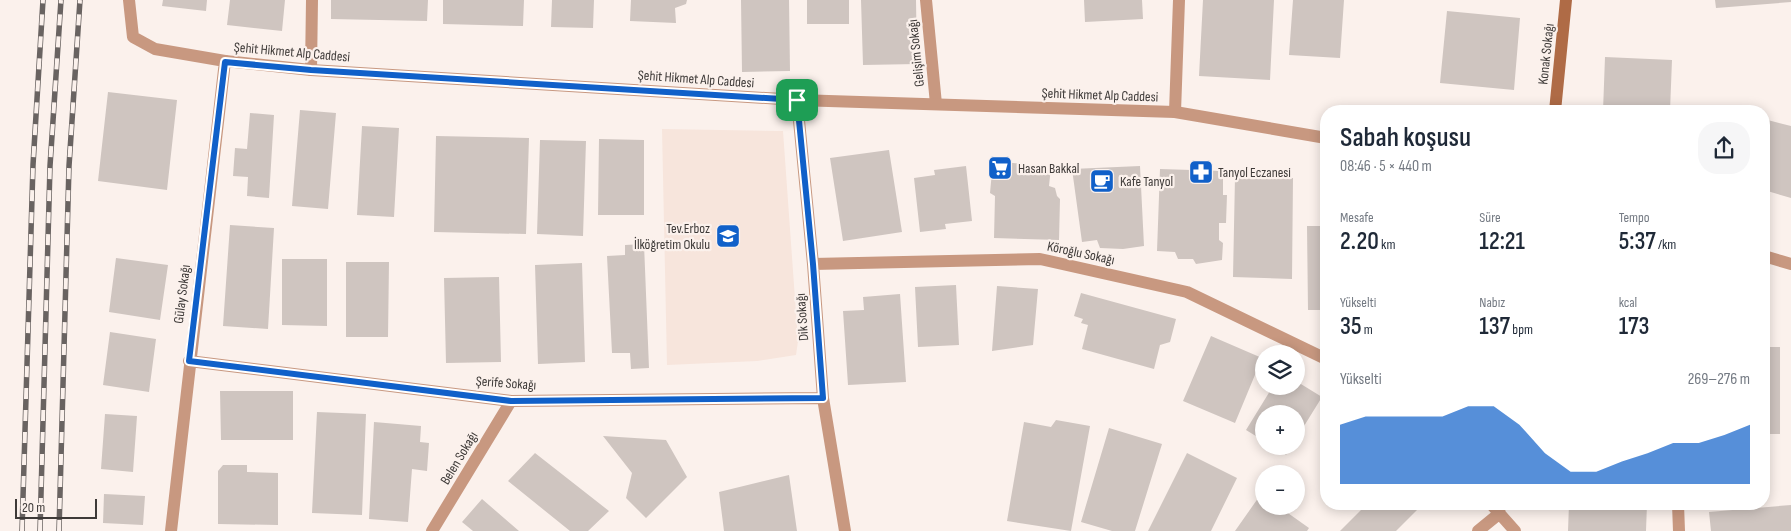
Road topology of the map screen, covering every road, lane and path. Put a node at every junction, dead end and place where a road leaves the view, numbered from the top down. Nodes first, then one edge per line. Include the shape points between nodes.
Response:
1 (129, 0) edge
2 (312, 0) edge
3 (926, 0) edge
4 (1179, 0) edge
5 (1566, 0) edge
6 (225, 62) junction
7 (311, 70) junction
8 (797, 100) junction
9 (936, 104) junction
10 (1556, 105) edge
11 (1175, 112) junction
12 (1320, 137) edge
13 (1770, 258) edge
14 (813, 264) junction
15 (1791, 264) edge
16 (1320, 356) edge
17 (189, 361) junction
18 (823, 398) junction
19 (511, 401) junction
20 (1494, 510) edge
21 (1498, 510) edge
22 (1678, 510) edge
23 (171, 531) edge
24 (432, 531) edge
25 (845, 531) edge
26 (1478, 531) edge
27 (1514, 531) edge
28 (1679, 531) edge

1 - 6 street, Şehit Hikmet Alp Caddesi via 133,37 155,49
2 - 7 street
3 - 9 street, Gelişim Sokağı
4 - 11 street
5 - 10 main road, Konak Sokağı
6 - 7 street, Şehit Hikmet Alp Caddesi
6 - 17 street, Gülay Sokağı
7 - 8 street, Şehit Hikmet Alp Caddesi
8 - 9 street, Şehit Hikmet Alp Caddesi
8 - 14 street, Dik Sokağı
9 - 11 street, Şehit Hikmet Alp Caddesi
11 - 12 street, Şehit Hikmet Alp Caddesi
13 - 15 street
14 - 16 street, Köroğlu Sokağı via 1040,259 1187,292
14 - 18 street, Dik Sokağı
17 - 19 street, Şerife Sokağı
17 - 23 street, Gülay Sokağı
18 - 19 street, Şerife Sokağı
18 - 25 street, Dik Sokağı
19 - 24 street, Belen Sokağı
20 - 26 street
21 - 27 street
22 - 28 street

